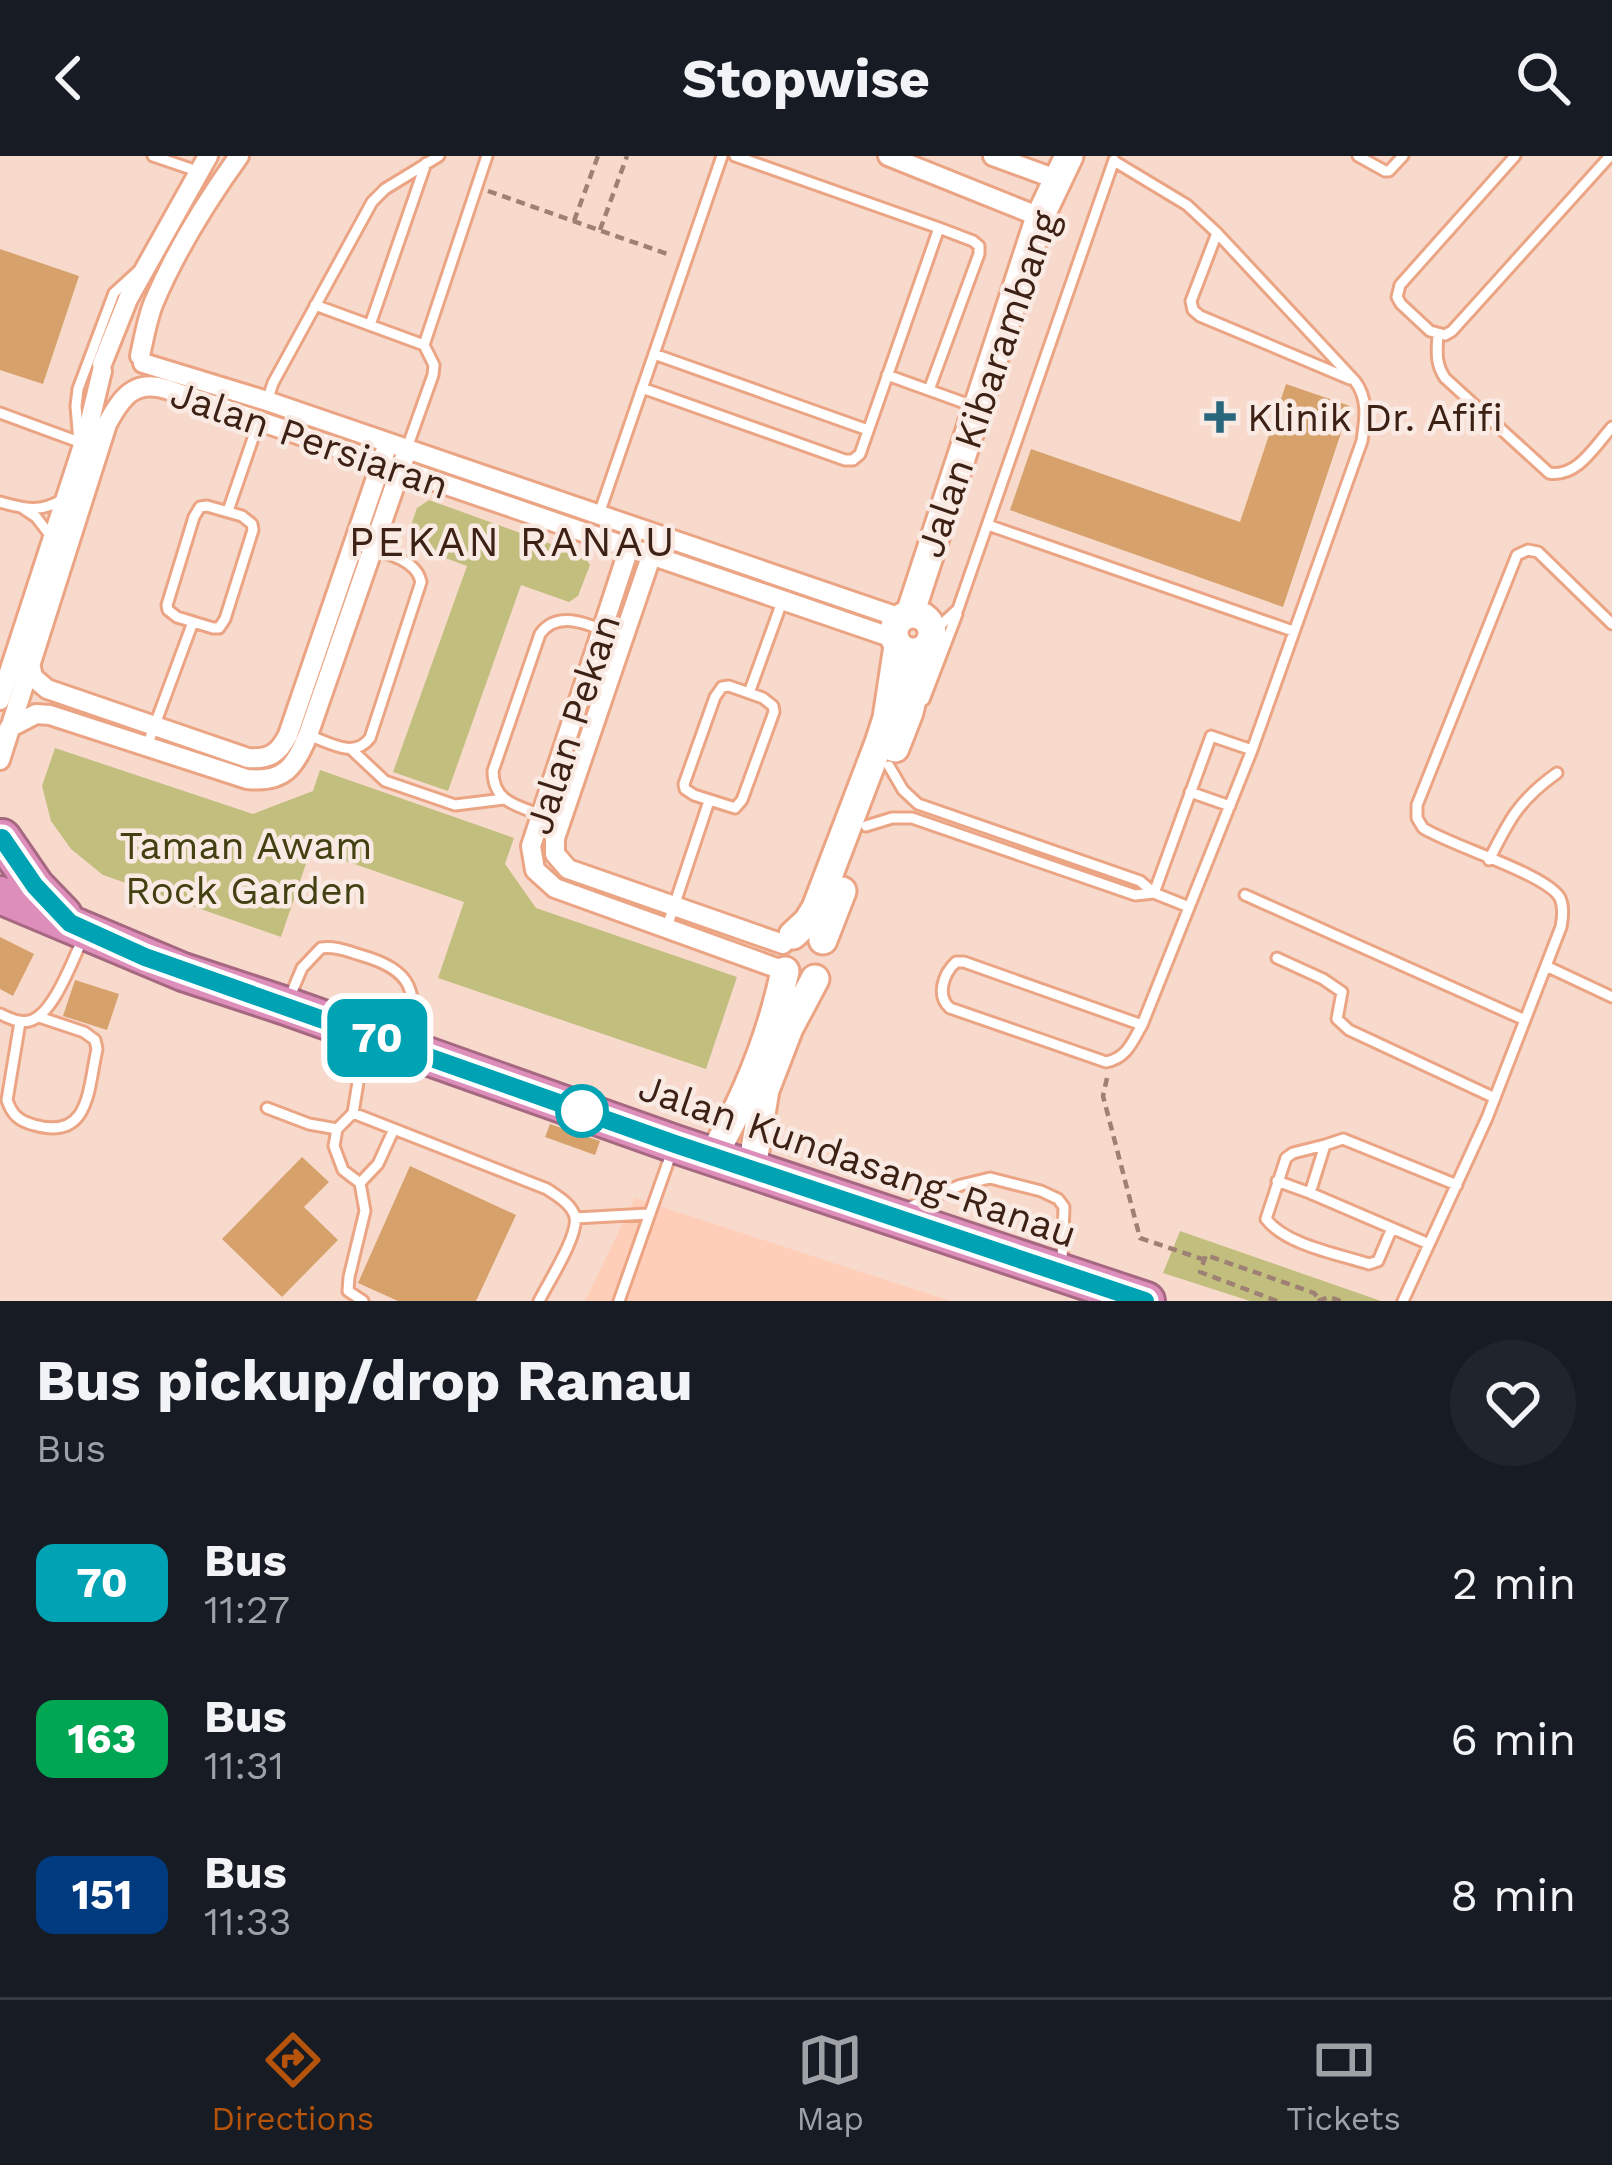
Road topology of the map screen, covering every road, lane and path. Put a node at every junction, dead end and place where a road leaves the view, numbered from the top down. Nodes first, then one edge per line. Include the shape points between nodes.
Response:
1 (153, 156) edge
2 (238, 156) edge
3 (440, 156) edge
4 (488, 156) edge
5 (598, 156) edge
6 (627, 156) edge
7 (722, 156) edge
8 (735, 156) edge
9 (888, 156) edge
10 (992, 156) edge
11 (1358, 156) edge
12 (1403, 156) edge
13 (1515, 156) edge
14 (1610, 156) edge
15 (1114, 159) edge
16 (426, 163) junction
17 (929, 163) edge
18 (204, 164) edge
19 (1062, 168) edge
20 (477, 187) junction
21 (1040, 217) junction
22 (574, 221) junction
23 (939, 228) junction
24 (600, 230) junction
25 (1217, 233) junction
26 (686, 261) junction
27 (148, 262) junction
28 (315, 305) junction
29 (370, 325) junction
30 (1438, 334) junction
31 (424, 345) junction
32 (654, 354) junction
33 (142, 360) junction
34 (102, 368) junction
35 (887, 375) junction
36 (1354, 381) junction
37 (134, 388) junction
38 (642, 388) junction
39 (929, 390) junction
40 (267, 400) junction
41 (977, 408) junction
42 (0, 412) edge
43 (259, 421) junction
44 (1612, 427) edge
45 (868, 430) junction
46 (398, 445) junction
47 (78, 451) junction
48 (391, 466) junction
49 (66, 497) junction
50 (0, 502) edge
51 (23, 508) junction
52 (228, 511) junction
53 (599, 514) junction
54 (988, 524) junction
55 (636, 527) junction
56 (658, 534) junction
57 (52, 539) junction
58 (352, 544) junction
59 (629, 548) junction
60 (372, 550) junction
61 (651, 555) junction
62 (782, 600) junction
63 (958, 609) junction
64 (193, 622) junction
65 (1612, 624) edge
66 (602, 631) junction
67 (1293, 632) junction
68 (910, 633) junction
69 (623, 638) junction
70 (30, 663) junction
71 (749, 693) junction
72 (0, 700) edge
73 (154, 725) junction
74 (9, 728) junction
75 (308, 736) junction
76 (147, 746) junction
77 (352, 750) junction
78 (1252, 750) junction
79 (893, 754) junction
80 (0, 760) edge
81 (1556, 773) dead end
82 (1190, 792) junction
83 (504, 799) junction
84 (710, 801) junction
85 (1230, 806) junction
86 (551, 819) junction
87 (866, 826) junction
88 (1, 842) edge
89 (1489, 860) junction
90 (1154, 893) junction
91 (0, 895) edge
92 (1246, 895) dead end
93 (674, 906) junction
94 (1189, 907) junction
95 (79, 927) junction
96 (666, 928) junction
97 (823, 940) junction
98 (787, 950) junction
99 (1277, 958) dead end
100 (1546, 966) junction
101 (815, 979) junction
102 (1612, 997) edge
103 (286, 1006) junction
104 (0, 1014) edge
105 (39, 1018) junction
106 (1525, 1020) junction
107 (20, 1022) junction
108 (1142, 1025) junction
109 (366, 1034) junction
110 (407, 1048) junction
111 (1112, 1060) junction
112 (1495, 1098) junction
113 (267, 1108) dead end
114 (353, 1113) junction
115 (337, 1129) junction
116 (394, 1129) junction
117 (675, 1144) junction
118 (1324, 1145) junction
119 (713, 1155) junction
120 (752, 1168) junction
121 (1277, 1181) junction
122 (360, 1183) junction
123 (1457, 1185) junction
124 (1310, 1192) junction
125 (648, 1214) junction
126 (892, 1215) junction
127 (575, 1218) junction
128 (1392, 1228) junction
129 (1429, 1244) junction
130 (1204, 1260) junction
131 (1081, 1285) edge
132 (1319, 1300) edge
133 (363, 1301) edge
134 (539, 1301) edge
135 (619, 1301) edge
136 (1146, 1301) edge
137 (1277, 1301) edge
138 (1341, 1301) edge
139 (1403, 1301) edge

1 - 18 lane
2 - 33 street via 152,306
3 - 16 lane
4 - 20 lane
5 - 22 path
6 - 24 path
7 - 26 lane
8 - 23 lane
9 - 17 street
10 - 19 street
11 - 12 lane via 1384,171
13 - 30 lane via 1400,285 1401,304
14 - 30 lane via 1452,331
15 - 25 lane
15 - 54 lane
16 - 28 lane via 372,202
16 - 29 lane
17 - 21 street
18 - 27 street
19 - 21 street, Jalan Kibarambang
20 - 22 path
20 - 31 lane
21 - 41 street, Jalan Kibarambang
22 - 24 path
23 - 35 lane
23 - 39 lane via 973,241 979,254
24 - 26 path
25 - 36 lane
25 - 36 lane via 1193,310
26 - 32 lane
27 - 34 street
27 - 47 lane via 114,293 78,389
28 - 29 lane
28 - 40 lane
29 - 31 lane
30 - 44 lane via 1445,377 1549,473 1570,472
31 - 46 lane via 434,376
32 - 38 lane
32 - 45 lane
33 - 34 street via 122,348
33 - 37 street
33 - 40 street, Jalan Persiaran
34 - 37 street via 113,388
34 - 47 street
35 - 39 lane
35 - 45 lane
36 - 67 lane via 1366,406 1362,441
37 - 43 street, Jalan Persiaran via 155,386
37 - 70 street via 106,424
38 - 45 lane via 844,460 860,454
38 - 53 lane
39 - 41 lane
40 - 46 street, Jalan Persiaran
41 - 68 street, Jalan Kibarambang
42 - 47 lane
43 - 48 street, Jalan Persiaran
43 - 52 lane
46 - 48 street
46 - 53 street, Jalan Persiaran
47 - 49 street
48 - 58 street
48 - 59 street, Jalan Persiaran
48 - 60 street
49 - 51 lane
49 - 57 street
50 - 51 lane
51 - 57 lane
52 - 64 lane via 248,519 253,535 222,625
52 - 64 lane via 196,512 168,599 172,614
53 - 55 street, Jalan Persiaran
54 - 63 lane
54 - 67 lane
55 - 56 street, Jalan Persiaran
55 - 59 street, Jalan Pekan
56 - 61 street, Jalan Pekan
56 - 68 street, Jalan Persiaran
57 - 72 street
58 - 60 lane
58 - 73 street via 277,752 248,758
59 - 61 street, Jalan Persiaran
59 - 66 street, Jalan Pekan
60 - 75 street
60 - 77 lane via 410,563 421,582 370,739
61 - 62 street, Jalan Persiaran
61 - 69 street, Jalan Pekan
62 - 68 street, Jalan Persiaran
62 - 71 lane
63 - 68 lane
63 - 79 lane via 920,710
64 - 73 lane
65 - 89 lane via 1538,552 1517,555 1418,806 1423,828
66 - 69 lane
66 - 83 lane via 560,619 540,634 493,771
66 - 86 street, Jalan Pekan
67 - 78 lane
68 - 79 street, Jalan Kibarambang via 913,698
68 - 98 street, Jalan Kibarambang via 879,743 816,908
69 - 86 street, Jalan Pekan
70 - 73 street via 47,689
70 - 74 street
71 - 84 lane via 769,701 773,717 739,806
71 - 84 lane via 729,686 718,692 685,778 689,793
73 - 76 lane
74 - 76 street via 36,714
74 - 80 street
75 - 76 street via 292,766 266,781
75 - 77 lane
77 - 83 lane via 385,781 454,805
78 - 82 lane via 1211,736
78 - 85 lane
79 - 87 street, Jalan Kibarambang
79 - 90 lane via 903,790 918,804 1140,881
81 - 89 lane via 1529,793
82 - 85 lane
82 - 90 lane
83 - 86 lane
84 - 93 lane
85 - 94 lane
86 - 93 street, Jalan Pekan via 555,854 568,868
86 - 96 street, Jalan Pekan via 531,846 543,880
87 - 90 lane via 912,818 1135,895
87 - 97 street, Jalan Kibarambang
88 - 95 highway, Jalan Kundasang-Ranau
89 - 100 lane via 1540,880 1560,899 1562,927
90 - 94 lane
91 - 95 highway, Jalan Kundasang-Ranau
92 - 106 lane
93 - 96 lane
93 - 98 street, Jalan Pekan
94 - 108 lane
95 - 103 highway, Jalan Kundasang-Ranau
95 - 105 lane
96 - 98 street, Jalan Pekan
97 - 98 street via 809,933
97 - 101 street via 828,962
98 - 101 street via 799,980
98 - 119 street, Jalan Kibarambang via 774,1019
99 - 112 lane via 1342,992 1337,1019 1348,1030
100 - 102 lane
100 - 106 lane
101 - 120 street via 765,1090
103 - 109 highway, Jalan Kundasang-Ranau
103 - 110 lane via 321,947 384,962 404,977 414,1000
104 - 107 lane
105 - 107 lane
105 - 107 lane via 84,1032 97,1049 84,1109 52,1130 10,1112
106 - 112 lane
108 - 111 lane via 1126,1053
108 - 111 lane via 964,962 949,968 941,993 950,1008
109 - 110 highway, Jalan Kundasang-Ranau
109 - 114 lane
110 - 117 highway, Jalan Kundasang-Ranau
111 - 130 path via 1103,1096 1140,1238
112 - 123 lane
113 - 115 lane
114 - 115 lane
114 - 116 lane
115 - 122 lane via 343,1170
116 - 122 lane
116 - 127 lane via 547,1189
117 - 119 highway, Jalan Kundasang-Ranau
117 - 125 lane
118 - 121 lane via 1286,1158
118 - 123 lane via 1343,1139
118 - 124 lane
119 - 120 highway, Jalan Kundasang-Ranau
120 - 126 highway, Jalan Kundasang-Ranau
121 - 124 lane
121 - 128 lane via 1266,1219 1287,1237 1369,1264
122 - 133 lane via 365,1211 348,1292
123 - 129 lane
124 - 128 lane
125 - 127 lane
125 - 135 lane
126 - 131 highway, Jalan Kundasang-Ranau
126 - 131 lane via 990,1178 1041,1191 1064,1207
127 - 134 lane
128 - 129 lane
129 - 139 lane
130 - 132 path
130 - 137 path via 1200,1272
131 - 136 highway, Jalan Kundasang-Ranau
132 - 138 path

